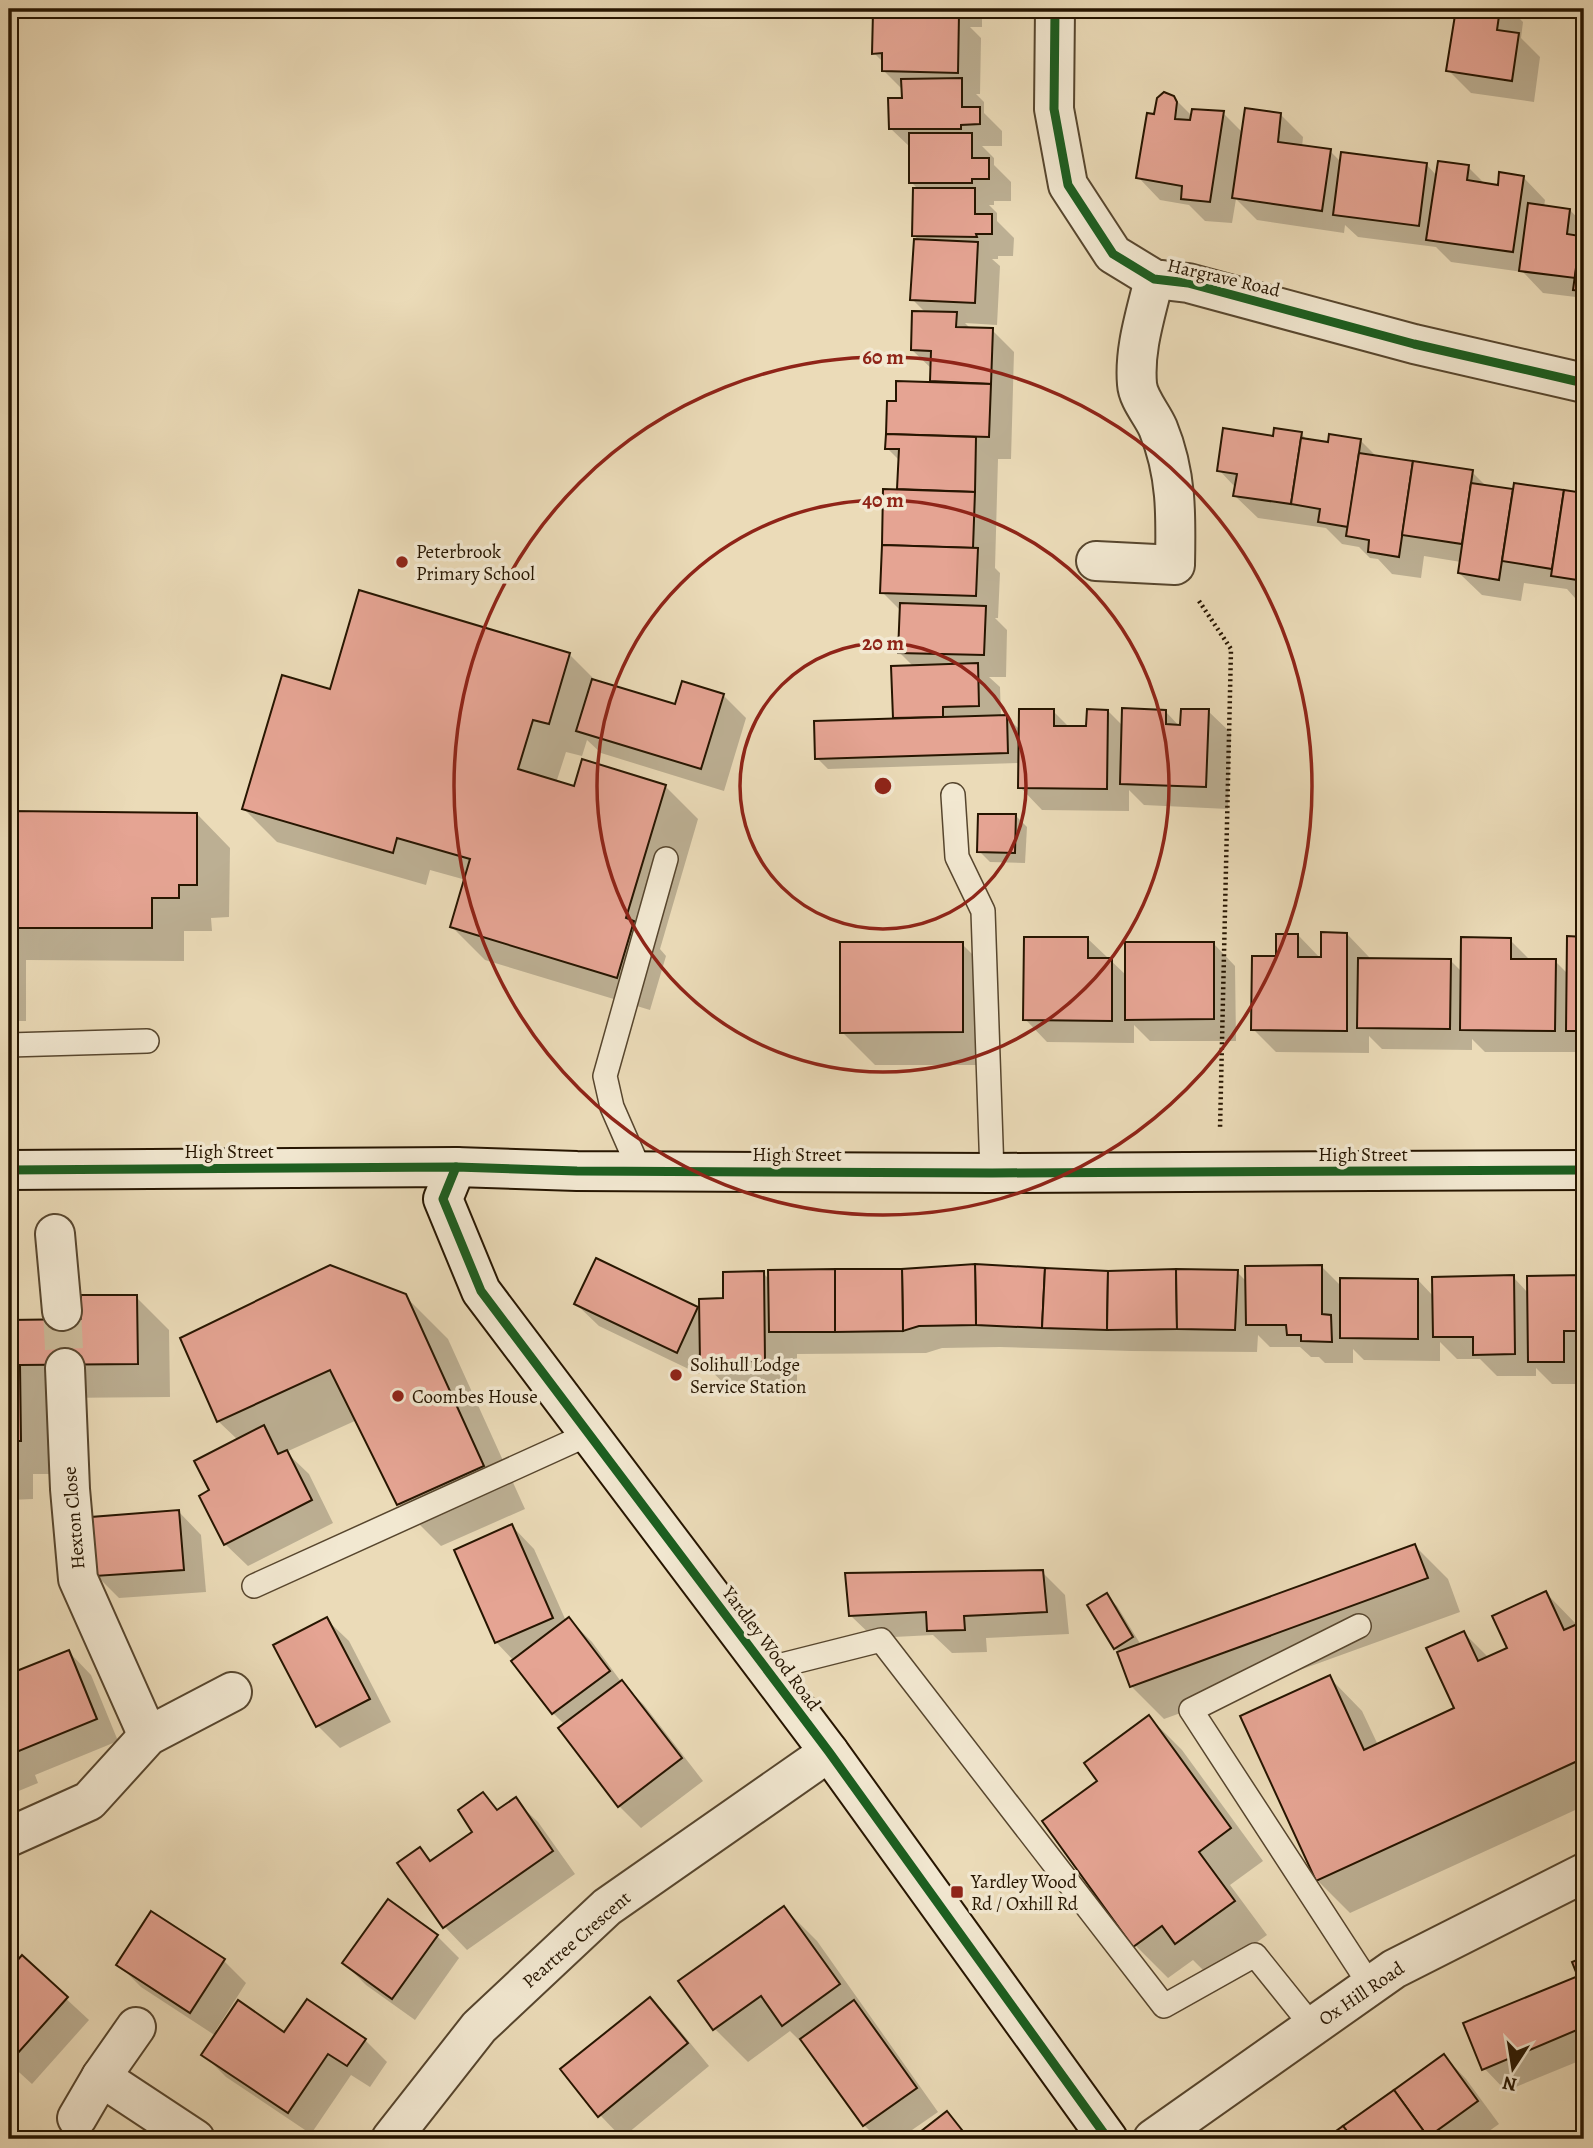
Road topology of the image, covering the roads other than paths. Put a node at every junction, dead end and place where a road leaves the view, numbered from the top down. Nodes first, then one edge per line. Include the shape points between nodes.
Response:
1 (1055, 9) edge
2 (1154, 279) junction
3 (1584, 383) edge
4 (1096, 561) dead end
5 (953, 795) dead end
6 (666, 859) dead end
7 (147, 1041) dead end
8 (9, 1045) edge
9 (456, 1167) junction
10 (9, 1170) edge
11 (1584, 1170) edge
12 (640, 1171) junction
13 (992, 1173) junction
14 (55, 1234) dead end
15 (62, 1311) tunnel mouth
16 (65, 1368) tunnel mouth
17 (589, 1434) junction
18 (254, 1586) dead end
19 (1359, 1626) dead end
20 (766, 1669) junction
21 (232, 1692) dead end
22 (148, 1736) junction
23 (829, 1752) junction
24 (9, 1836) edge
25 (1584, 1872) edge
26 (1370, 1985) junction
27 (1312, 2026) junction
28 (136, 2027) dead end
29 (101, 2077) junction
30 (77, 2118) dead end
31 (195, 2139) edge
32 (391, 2139) edge
33 (1108, 2139) edge
34 (1153, 2139) edge

1 - 2 street, Hargrave Road via 1054,109 1068,185 1113,254
2 - 3 street, Hargrave Road via 1188,283 1414,344
2 - 4 street, Hargrave Road via 1137,350 1137,388 1158,427 1169,462 1176,495 1175,565
5 - 13 lane via 957,857 983,911
6 - 12 lane via 605,1076 612,1107
7 - 8 lane
9 - 10 street, High Street
9 - 12 street, High Street
9 - 17 street, Yardley Wood Road via 443,1199 481,1291
11 - 13 street, High Street
12 - 13 street, High Street
14 - 15 street
16 - 22 street, Hexton Close via 78,1579
17 - 18 lane
17 - 20 street, Yardley Wood Road
19 - 26 lane via 1191,1710
20 - 23 street, Yardley Wood Road
20 - 27 lane via 881,1640 1164,2006 1255,1955
21 - 22 street
22 - 24 street via 89,1801
23 - 32 street, Peartree Crescent via 607,1907 479,2027
23 - 33 street, Yardley Wood Road
25 - 26 street, Ox Hill Road
26 - 27 street, Ox Hill Road
27 - 34 street, Ox Hill Road
28 - 29 street
29 - 30 street
29 - 31 street

